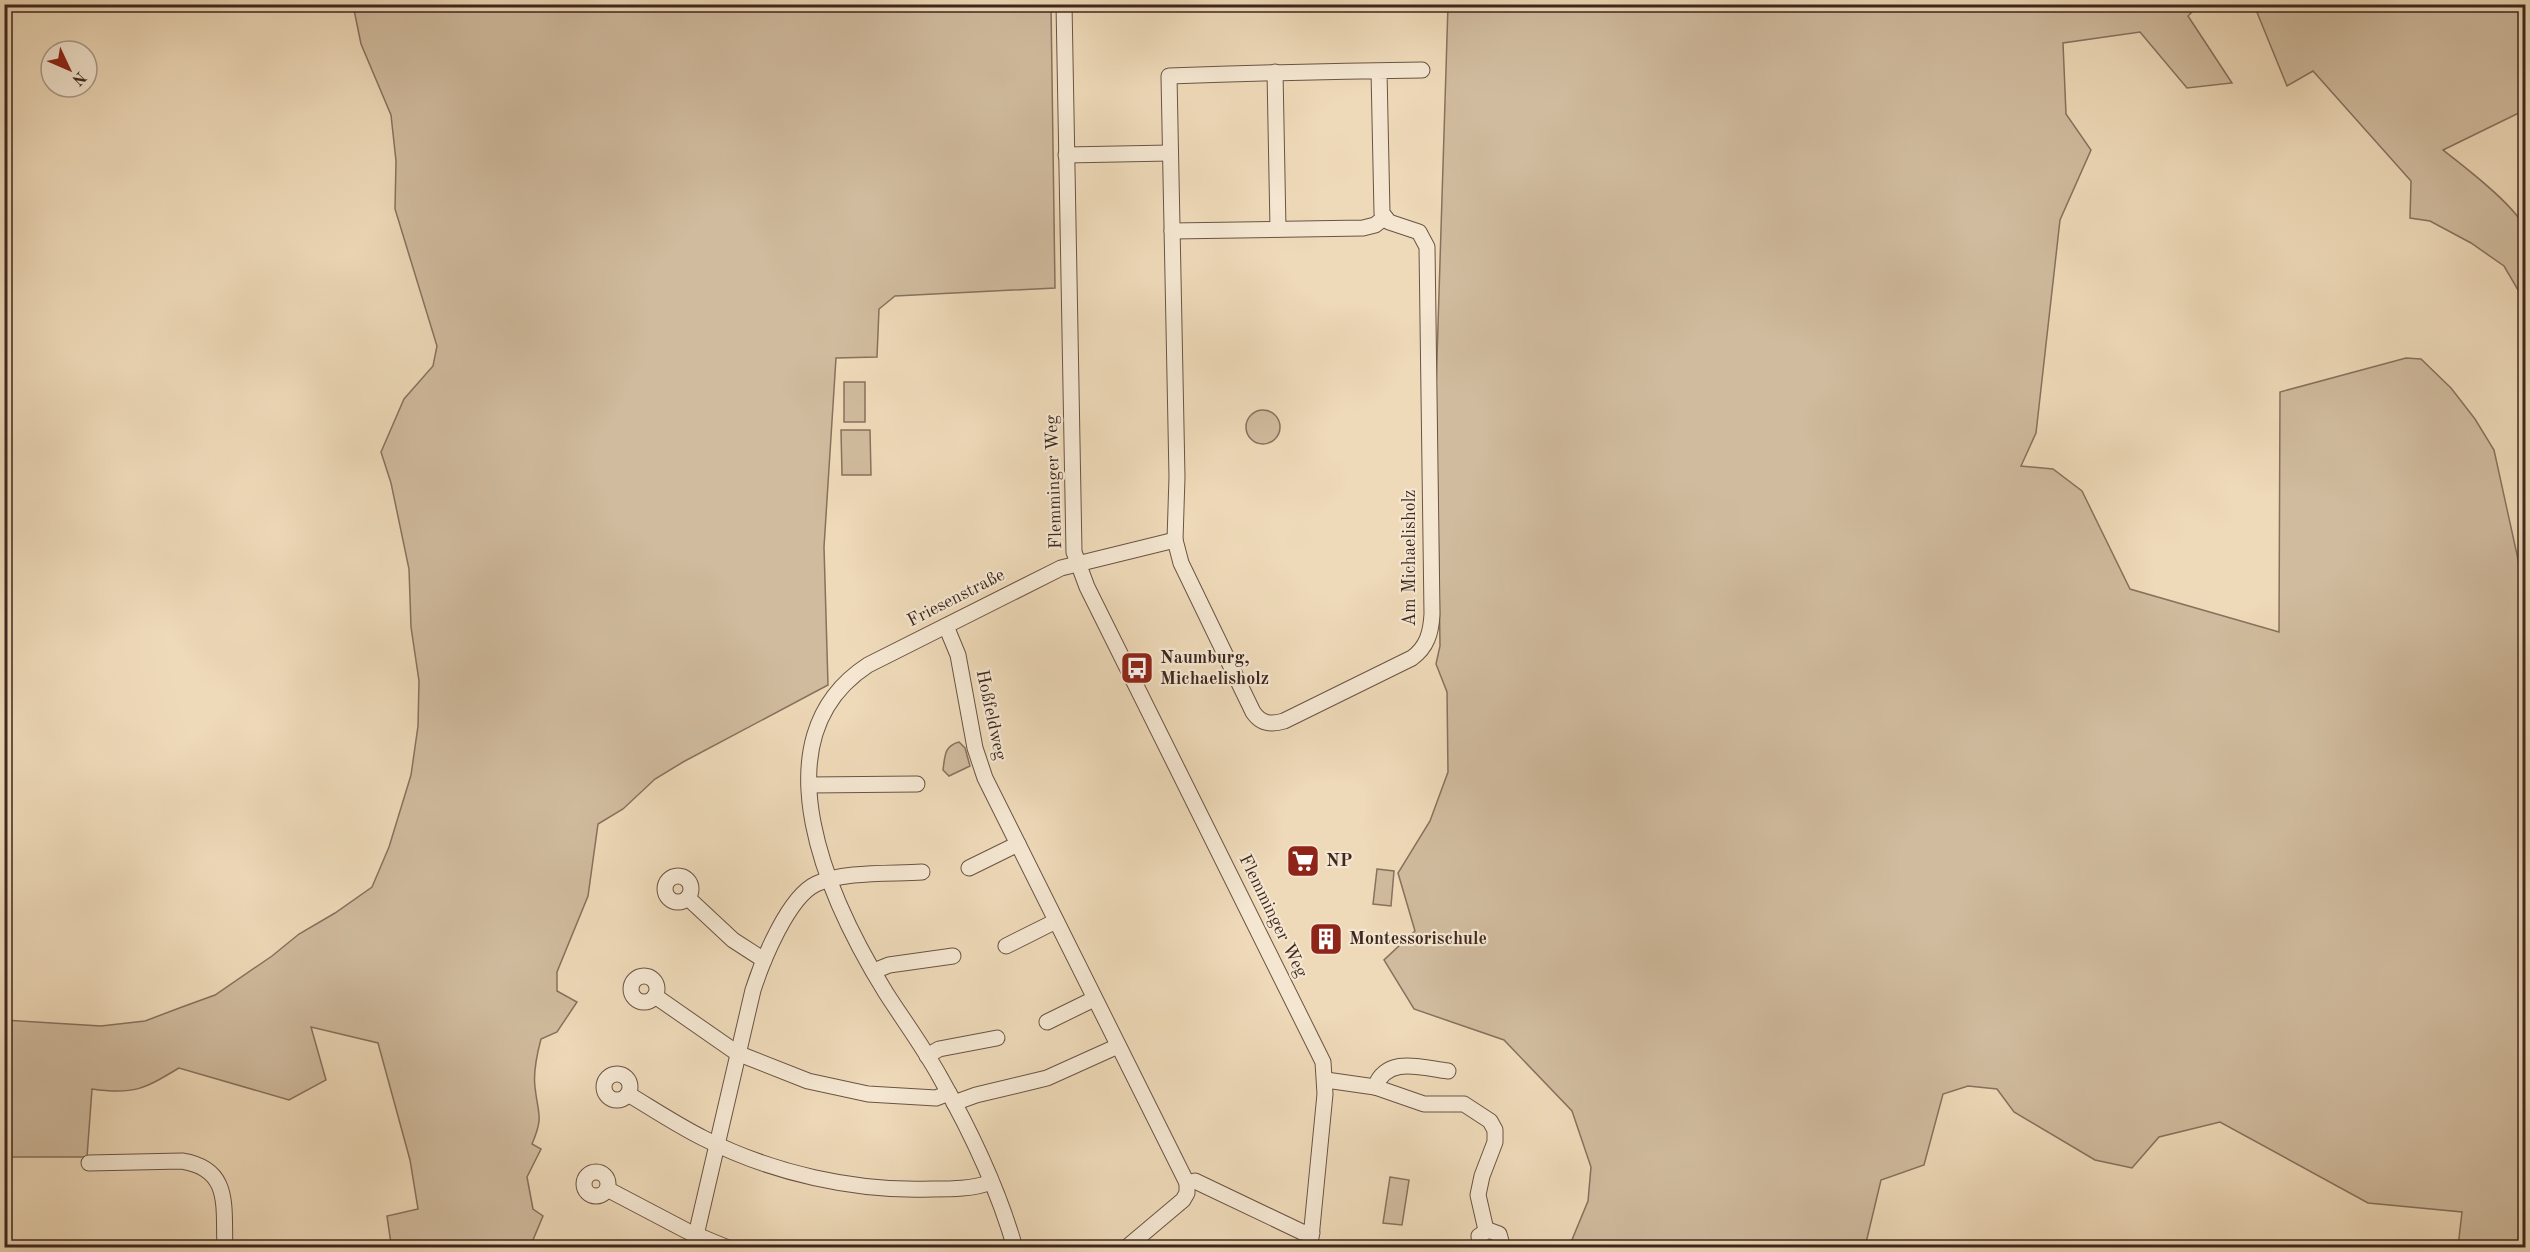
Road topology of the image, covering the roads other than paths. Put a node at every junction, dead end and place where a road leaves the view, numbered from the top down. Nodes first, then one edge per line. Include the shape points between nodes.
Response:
1 (1064, 4) edge
2 (1422, 70) dead end
3 (1379, 71) junction
4 (1275, 72) junction
5 (1170, 153) junction
6 (1066, 155) junction
7 (1384, 218) junction
8 (1278, 229) junction
9 (1172, 231) junction
10 (1174, 540) junction
11 (1077, 563) junction
12 (946, 626) junction
13 (917, 784) dead end
14 (808, 785) junction
15 (1018, 844) junction
16 (969, 867) dead end
17 (922, 872) dead end
18 (830, 880) junction
19 (688, 898) dead end
20 (1056, 921) junction
21 (1006, 946) dead end
22 (953, 956) dead end
23 (764, 960) junction
24 (874, 971) junction
25 (655, 996) dead end
26 (1094, 999) junction
27 (1047, 1022) dead end
28 (997, 1038) dead end
29 (1118, 1046) junction
30 (737, 1053) junction
31 (927, 1056) junction
32 (1448, 1071) dead end
33 (1326, 1080) junction
34 (1375, 1087) junction
35 (628, 1094) dead end
36 (952, 1098) junction
37 (716, 1144) junction
38 (89, 1163) dead end
39 (991, 1182) junction
40 (1187, 1183) junction
41 (607, 1189) dead end
42 (1486, 1230) junction
43 (1311, 1240) edge
44 (695, 1241) edge
45 (225, 1248) edge
46 (728, 1248) edge
47 (1015, 1248) edge
48 (1126, 1248) edge
49 (1480, 1248) edge
50 (1499, 1248) edge

1 - 6 street, Flemminger Weg
2 - 3 street, Am Michaelisholz
3 - 4 street, Am Michaelisholz
3 - 7 street
4 - 5 street, Am Michaelisholz via 1169,76
4 - 8 street
5 - 6 street
5 - 9 street, Am Michaelisholz
6 - 11 street, Flemminger Weg via 1072,531
7 - 8 street via 1364,228
7 - 10 street, Am Michaelisholz via 1415,229 1427,247 1432,614 1426,644 1405,662 1284,721 1266,723 1253,712 1194,593
8 - 9 street
9 - 10 street, Am Michaelisholz via 1177,495
10 - 11 street
11 - 12 street, Friesenstraße via 1049,573
11 - 33 street, Flemminger Weg via 1316,1046
12 - 14 street, Friesenstraße via 855,674 833,697 818,724 810,753
12 - 15 street, Hoßfeldweg via 960,663 980,765
13 - 14 street
14 - 18 street, Friesenstraße via 815,831
15 - 16 street
15 - 20 street, Hoßfeldweg
17 - 18 street
18 - 23 street via 807,889 784,921
18 - 24 street, Friesenstraße
19 - 23 street via 734,940
20 - 21 street
20 - 26 street, Hoßfeldweg
22 - 24 street via 889,965
23 - 30 street
24 - 31 street, Friesenstraße
25 - 30 street
26 - 27 street
26 - 29 street, Hoßfeldweg
28 - 31 street via 939,1049
29 - 36 street via 1047,1078
29 - 40 street, Hoßfeldweg
30 - 36 street via 788,1074 847,1091
30 - 37 street
31 - 36 street, Friesenstraße
32 - 34 street via 1396,1065 1386,1070
33 - 34 street
33 - 43 street, Flemminger Weg
34 - 42 street via 1424,1104 1464,1104 1493,1125 1496,1142 1479,1190
35 - 37 street
36 - 39 street, Friesenstraße
37 - 39 street via 788,1170 852,1184 919,1190
37 - 44 street
38 - 45 street via 182,1161 207,1168 221,1189
39 - 47 street, Friesenstraße
40 - 43 street, Flemminger Weg via 1195,1182 1302,1232
40 - 48 street via 1183,1200
41 - 44 street
42 - 49 street via 1479,1236
42 - 50 street via 1498,1234
44 - 46 street

